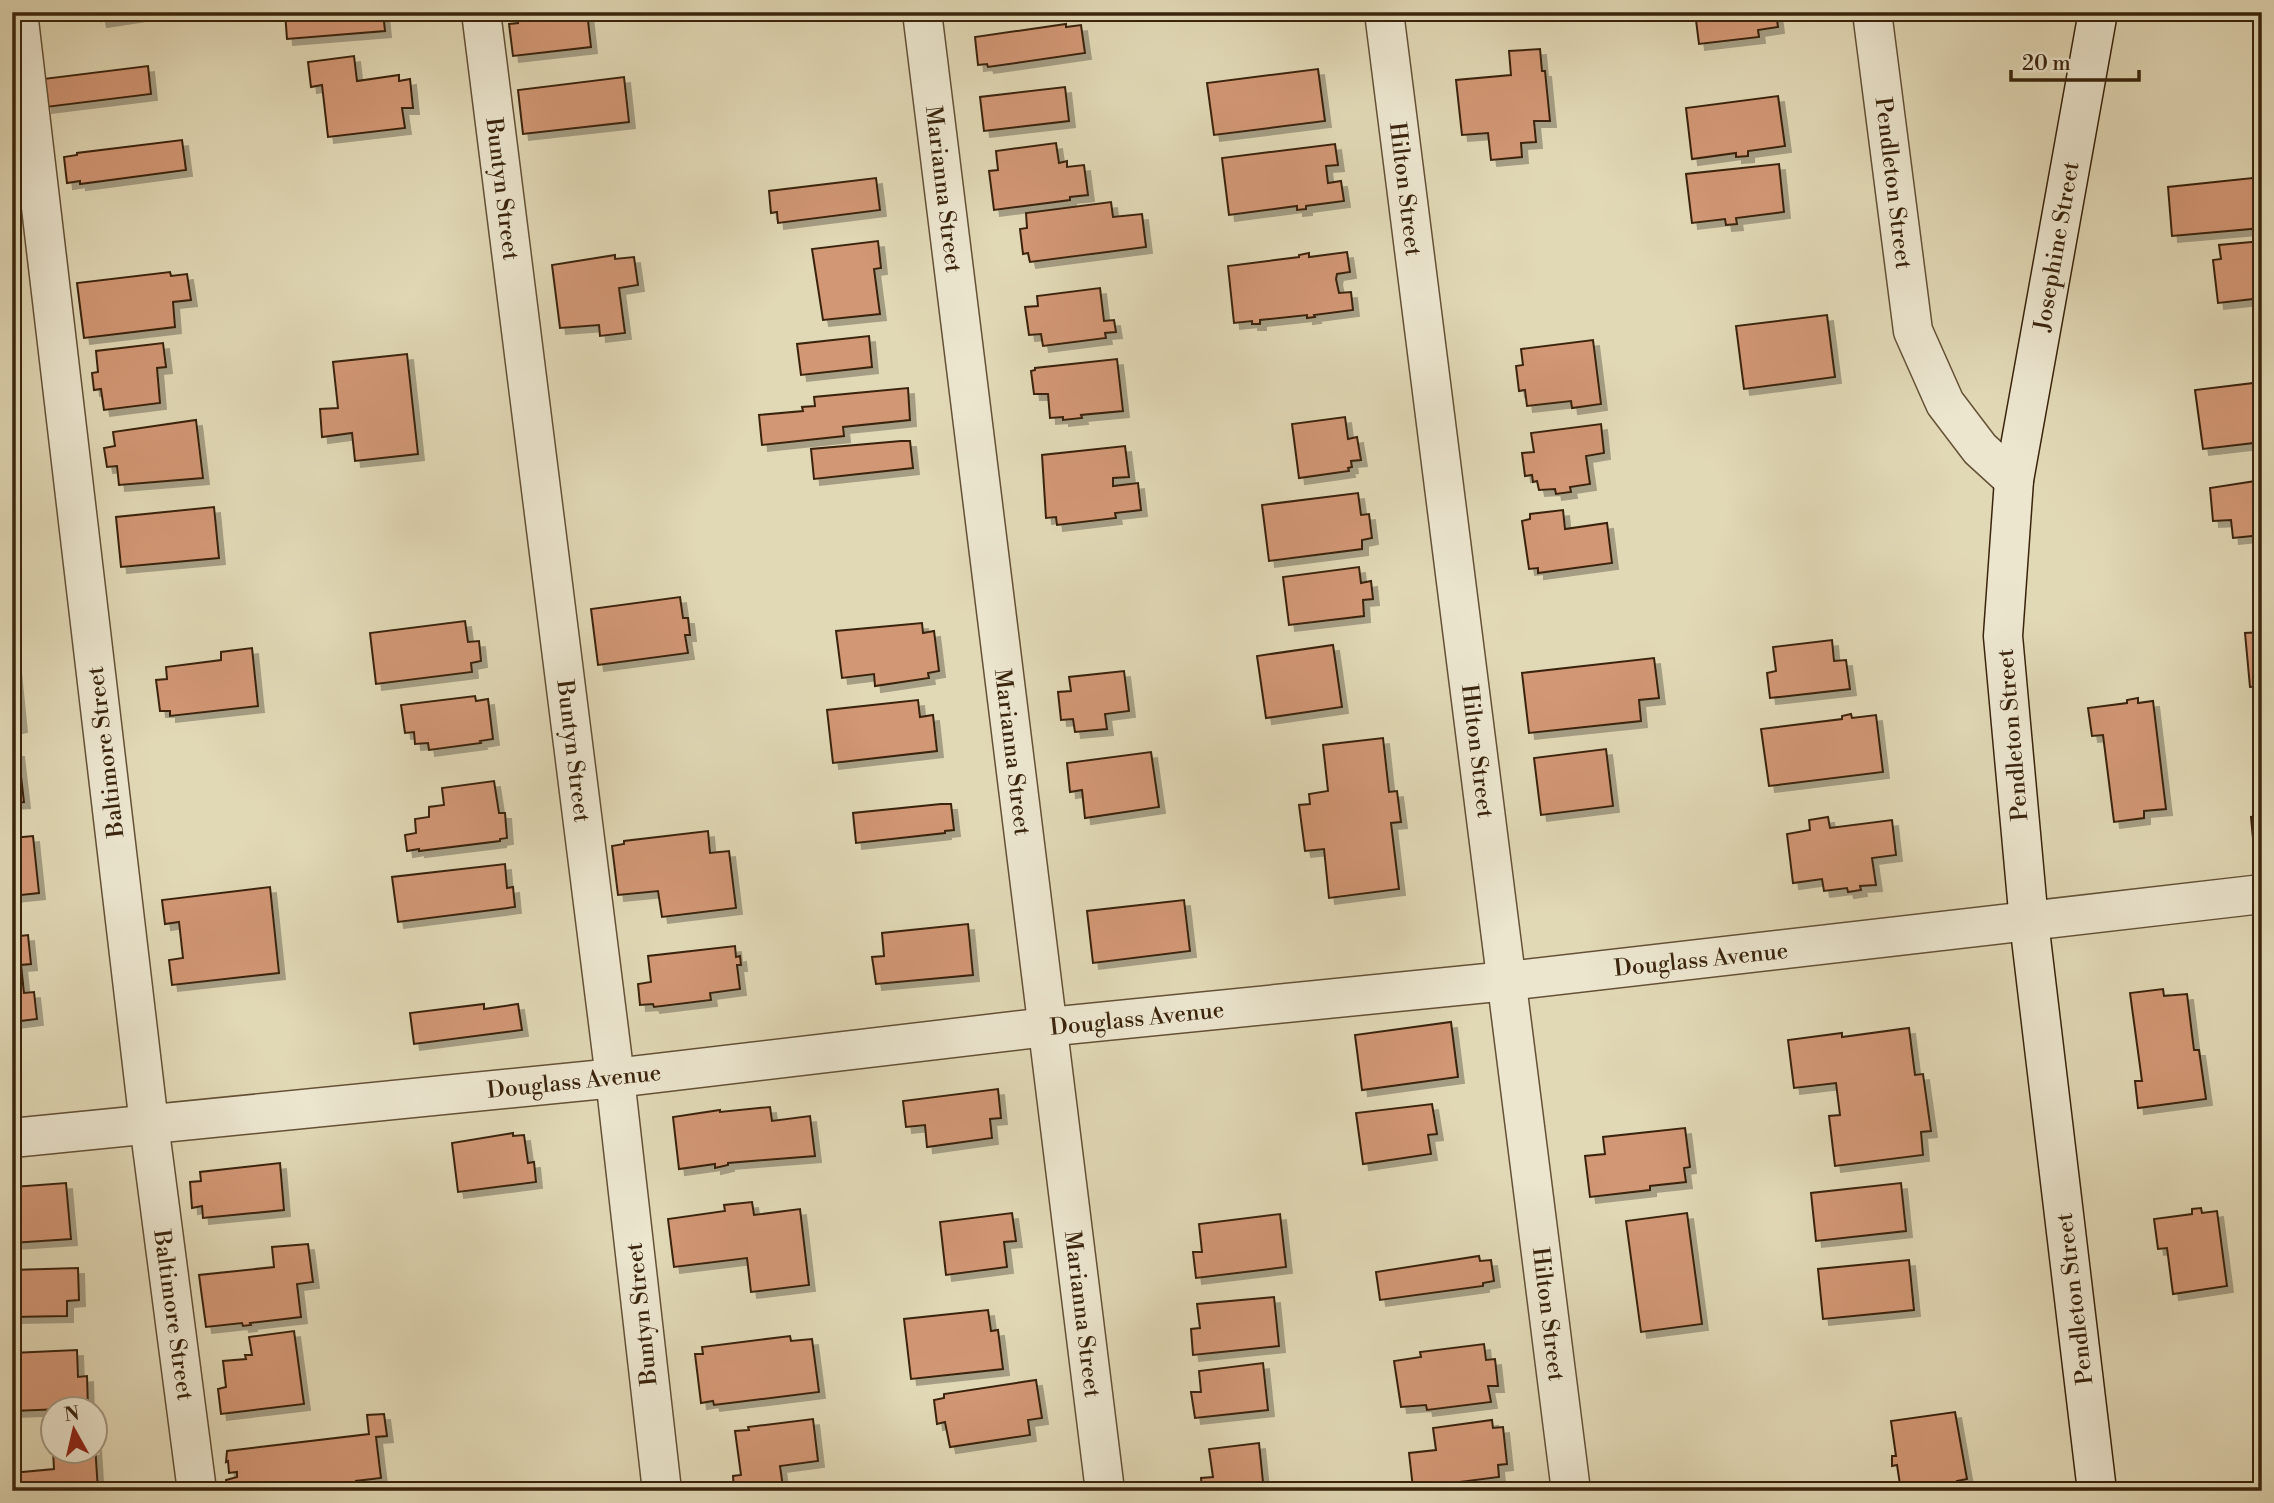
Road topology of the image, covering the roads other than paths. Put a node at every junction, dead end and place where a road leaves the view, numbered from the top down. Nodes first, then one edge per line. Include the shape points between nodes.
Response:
1 (18, 12) edge
2 (481, 12) edge
3 (922, 12) edge
4 (1384, 12) edge
5 (1872, 12) edge
6 (2098, 12) edge
7 (2014, 480) junction
8 (2262, 894) edge
9 (2029, 922) junction
10 (1507, 981) junction
11 (1047, 1027) junction
12 (615, 1078) junction
13 (149, 1124) junction
14 (12, 1138) edge
15 (197, 1491) edge
16 (662, 1491) edge
17 (1105, 1491) edge
18 (1571, 1491) edge
19 (2097, 1491) edge

1 - 13 street, Baltimore Street
2 - 12 street, Buntyn Street
3 - 11 street, Marianna Street
4 - 10 street, Hilton Street
5 - 7 street, Pendleton Street via 1913,331 1945,403 1980,449
6 - 7 street, Josephine Street
7 - 9 street, Pendleton Street via 2003,636
8 - 9 street, Douglass Avenue
9 - 10 street, Douglass Avenue
9 - 19 street, Pendleton Street
10 - 11 street, Douglass Avenue
10 - 18 street, Hilton Street
11 - 12 street, Douglass Avenue
11 - 17 street, Marianna Street
12 - 13 street, Douglass Avenue
12 - 16 street, Buntyn Street
13 - 14 street, Douglass Avenue
13 - 15 street, Baltimore Street

